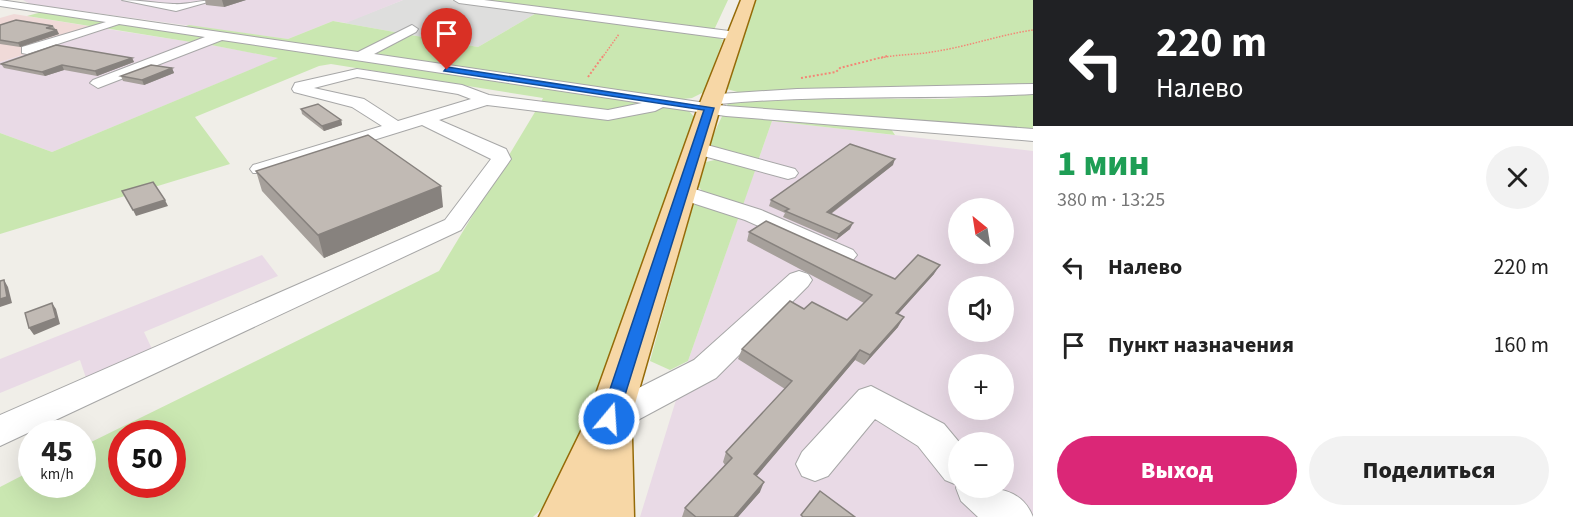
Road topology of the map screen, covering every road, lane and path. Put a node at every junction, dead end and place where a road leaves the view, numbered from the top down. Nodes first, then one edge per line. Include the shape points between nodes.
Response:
1 (127, 0) edge
2 (210, 0) edge
3 (459, 0) edge
4 (748, 0) edge
5 (0, 3) edge
6 (50, 5) edge
7 (11, 19) edge
8 (612, 20) junction
9 (121, 22) junction
10 (412, 29) dead end
11 (1033, 30) edge
12 (219, 36) junction
13 (736, 36) junction
14 (27, 50) dead end
15 (359, 57) junction
16 (802, 78) dead end
17 (98, 83) dead end
18 (579, 89) junction
19 (1033, 89) edge
20 (486, 100) junction
21 (667, 102) junction
22 (711, 104) junction
23 (423, 119) junction
24 (395, 127) junction
25 (1033, 135) edge
26 (696, 148) junction
27 (260, 169) edge
28 (788, 173) dead end
29 (682, 192) junction
30 (843, 255) edge
31 (799, 280) dead end
32 (609, 419) junction
33 (0, 431) edge
34 (948, 456) edge
35 (815, 464) dead end
36 (983, 498) edge
37 (565, 517) edge
38 (608, 517) edge
39 (1013, 517) edge

1 - 2 street via 176,8
3 - 8 street
4 - 13 main road
5 - 6 street
6 - 7 street
6 - 9 street
8 - 13 street
8 - 18 path via 622,29
9 - 12 street
9 - 14 street
10 - 15 street
11 - 16 path via 932,52 901,53
12 - 15 street
12 - 17 street
13 - 22 main road
15 - 18 street
18 - 21 street
19 - 22 street via 969,94 762,94
20 - 21 street via 608,115
20 - 23 street
20 - 24 street via 462,90 357,73 301,86 300,89 358,103
21 - 22 street
22 - 25 street
22 - 26 main road
23 - 24 street
23 - 33 street via 499,153 501,159 453,225
24 - 27 street
26 - 28 street
26 - 29 main road
29 - 30 street via 753,215
29 - 32 main road
31 - 32 street via 705,369
32 - 37 main road
32 - 38 main road
34 - 35 street via 931,435 871,400
36 - 39 street

